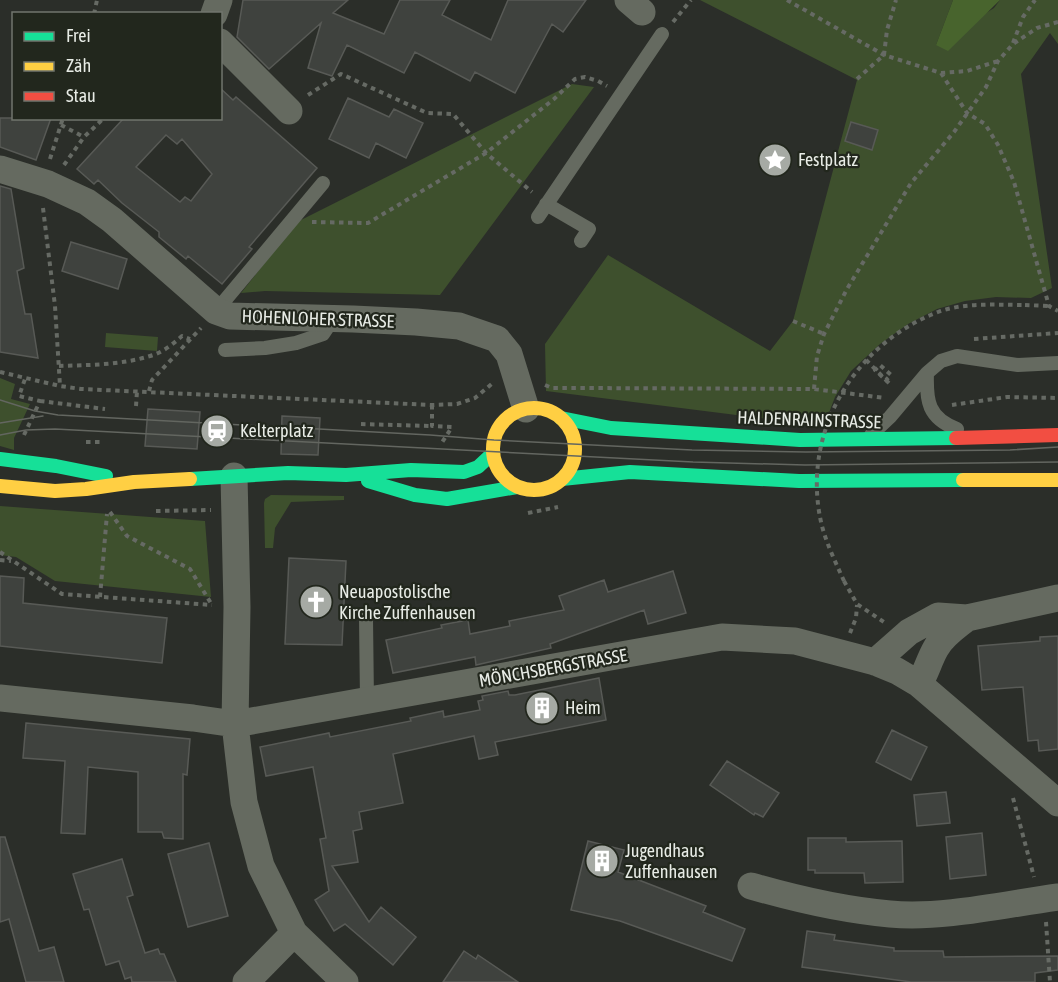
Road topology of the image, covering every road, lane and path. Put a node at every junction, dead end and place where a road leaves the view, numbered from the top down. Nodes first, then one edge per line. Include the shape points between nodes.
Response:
1 (692, 0) edge
2 (787, 0) edge
3 (896, 0) edge
4 (1035, 0) edge
5 (1058, 22) edge
6 (662, 34) joint
7 (222, 44) edge
8 (1013, 44) junction
9 (885, 55) junction
10 (998, 61) junction
11 (941, 73) junction
12 (857, 80) dead end
13 (621, 94) junction
14 (289, 111) joint
15 (967, 113) junction
16 (62, 120) edge
17 (102, 120) edge
18 (61, 125) junction
19 (84, 137) junction
20 (486, 153) junction
21 (0, 169) edge
22 (323, 183) dead end
23 (48, 184) junction
24 (546, 204) junction
25 (538, 218) dead end
26 (290, 221) junction
27 (581, 241) dead end
28 (1049, 306) junction
29 (216, 311) junction
30 (1058, 311) edge
31 (333, 319) junction
32 (793, 321) dead end
33 (824, 334) junction
34 (190, 339) junction
35 (225, 350) dead end
36 (866, 360) junction
37 (1058, 363) edge
38 (59, 366) junction
39 (0, 372) edge
40 (927, 373) junction
41 (519, 380) junction
42 (60, 386) junction
43 (893, 387) dead end
44 (814, 389) junction
45 (137, 391) junction
46 (149, 391) junction
47 (1058, 398) edge
48 (40, 401) dead end
49 (905, 401) junction
50 (928, 405) junction
51 (136, 406) dead end
52 (105, 409) dead end
53 (526, 409) junction
54 (561, 418) junction
55 (361, 424) dead end
56 (432, 426) dead end
57 (1058, 435) edge
58 (986, 437) junction
59 (864, 440) junction
60 (493, 453) junction
61 (0, 459) edge
62 (346, 475) junction
63 (234, 477) junction
64 (562, 479) junction
65 (1058, 480) edge
66 (134, 482) junction
67 (0, 486) edge
68 (517, 487) junction
69 (0, 552) edge
70 (0, 560) edge
71 (12, 561) junction
72 (100, 597) junction
73 (1058, 598) edge
74 (191, 603) dead end
75 (212, 605) dead end
76 (366, 618) dead end
77 (968, 618) junction
78 (909, 632) junction
79 (875, 662) junction
80 (919, 684) junction
81 (0, 698) edge
82 (367, 701) junction
83 (234, 724) junction
84 (1012, 799) dead end
85 (1058, 803) edge
86 (751, 886) dead end
87 (1049, 898) edge
88 (294, 933) junction
89 (246, 982) edge
90 (345, 982) edge
91 (1050, 982) edge

1 - 6 path
2 - 9 path
3 - 9 path
4 - 8 path via 1023,17
5 - 8 path via 1037,28
6 - 13 lane
7 - 14 street
8 - 10 path
9 - 11 path
9 - 12 path
10 - 11 path via 968,71
10 - 15 path via 986,87
11 - 15 path
13 - 20 path via 598,81 575,79
13 - 24 lane
14 - 20 path via 301,99 341,75 427,113 453,114
15 - 28 path via 985,124 1014,182
15 - 33 path via 910,183
16 - 18 path
17 - 19 path
18 - 19 path
18 - 23 path via 48,165
19 - 23 path
20 - 24 path
20 - 26 path via 368,223
21 - 23 street, HOHENLOHER STRASSE
22 - 26 lane
23 - 29 street, HOHENLOHER STRASSE via 87,202 112,220
23 - 38 path via 43,204
24 - 25 lane
24 - 27 lane via 589,229
26 - 29 lane
28 - 30 path
28 - 36 path, bridge via 968,305 939,312 910,326
29 - 31 street, HOHENLOHER STRASSE via 230,316
29 - 34 path
31 - 35 lane via 323,334 296,343
31 - 41 street, HOHENLOHER STRASSE via 459,326 497,339 509,354
32 - 33 path
33 - 44 path
34 - 38 path via 182,336 152,356
34 - 46 path via 152,380
36 - 43 path via 873,366 880,373 886,380 891,375 880,365 875,370
36 - 78 path, bridge via 837,399 825,431 818,458 820,518 833,558 857,604 879,620
37 - 40 lane via 1018,365 957,356 941,361
38 - 42 path
39 - 42 path
40 - 49 lane
40 - 50 lane
41 - 44 path via 552,388
41 - 46 path via 492,382 475,398 457,404 432,405
41 - 53 street, HOHENLOHER STRASSE
42 - 45 path
44 - 49 path
45 - 46 path
45 - 51 path
47 - 50 path via 1007,397 948,406
48 - 52 path
49 - 59 lane
50 - 58 lane via 944,424
53 - 54 main road, HALDENRAINSTRASSE via 539,408
53 - 60 main road via 515,412 498,429
54 - 59 main road, HALDENRAINSTRASSE via 622,429
54 - 64 main road via 575,445 570,469
55 - 56 path
57 - 58 main road, HALDENRAINSTRASSE
58 - 59 main road, HALDENRAINSTRASSE
60 - 62 main road via 478,466 464,471
60 - 68 main road via 500,473
61 - 66 main road
62 - 63 main road via 288,473
62 - 68 main road via 415,495 447,499
63 - 66 main road
63 - 83 street
64 - 65 main road via 630,472 800,482
64 - 68 main road via 541,490
66 - 67 main road via 55,491
69 - 71 path
70 - 71 path
71 - 72 path via 62,594
72 - 74 path
72 - 75 path via 108,509 127,536 190,569
73 - 77 street
76 - 82 lane
77 - 78 street via 938,616
77 - 80 street via 936,648
78 - 79 street
79 - 80 street, MÖNCHSBERGSTRASSE
79 - 82 street, MÖNCHSBERGSTRASSE via 795,640 722,637
80 - 85 street, MÖNCHSBERGSTRASSE
81 - 83 street, MÖNCHSBERGSTRASSE
82 - 83 street, MÖNCHSBERGSTRASSE
83 - 88 street via 244,802 261,866
84 - 87 path
86 - 87 street via 789,897 892,915 940,913
87 - 91 path
88 - 89 street
88 - 90 street

